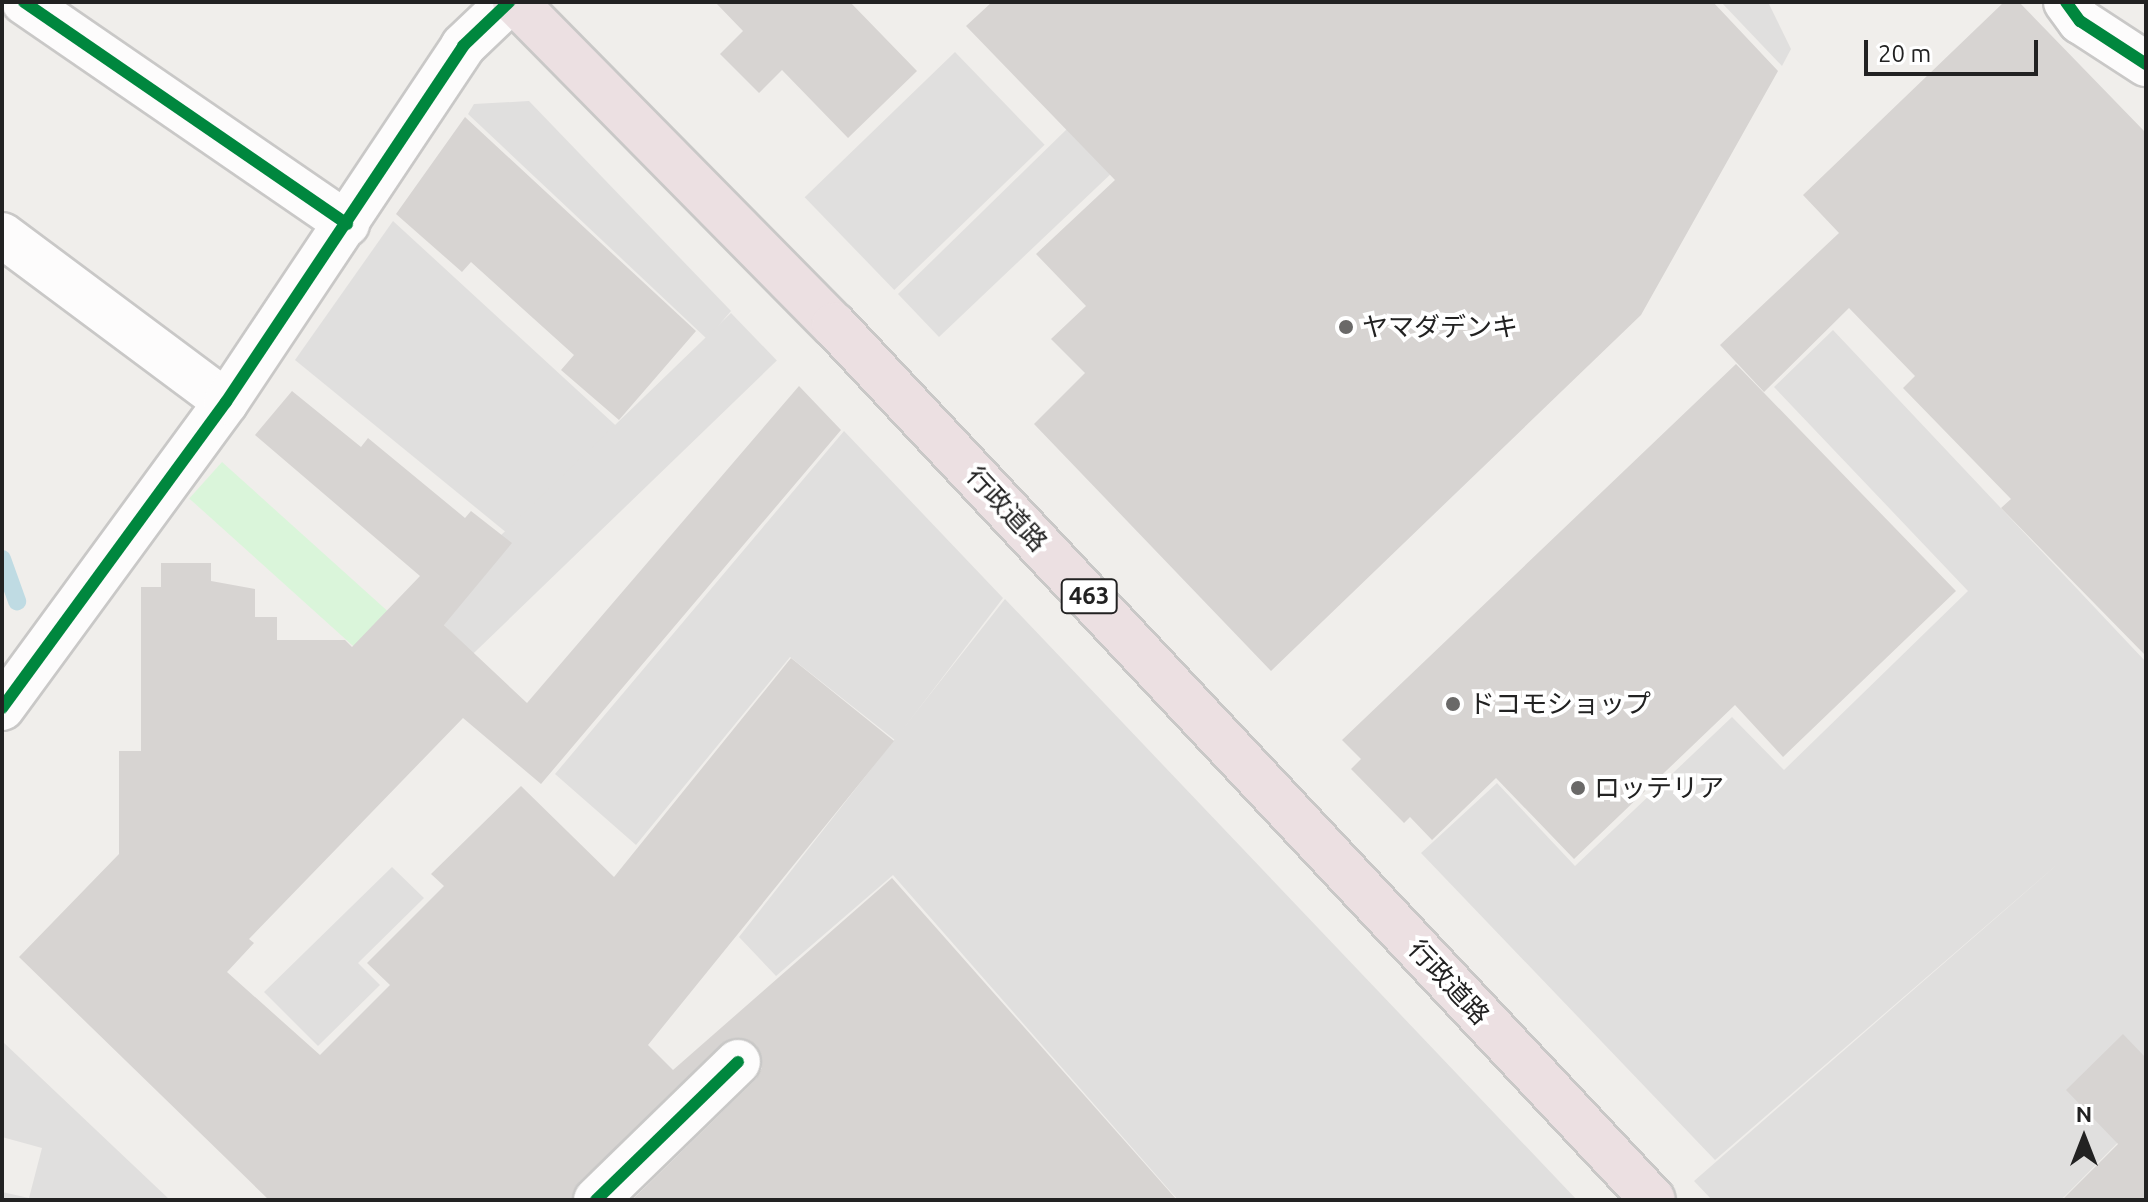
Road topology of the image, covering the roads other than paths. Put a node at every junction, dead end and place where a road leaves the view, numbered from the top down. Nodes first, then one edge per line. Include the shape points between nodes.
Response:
1 (15, 2) edge
2 (24, 2) edge
3 (512, 2) edge
4 (2066, 2) edge
5 (2, 22) edge
6 (2146, 64) edge
7 (347, 224) junction
8 (2, 235) edge
9 (226, 402) junction
10 (2, 708) edge
11 (738, 1062) dead end
12 (596, 1200) edge
13 (1653, 1200) edge

1 - 5 street
2 - 7 street
3 - 7 street via 463,46
3 - 13 highway, 行政道路 / 463 via 834,325
4 - 6 street via 2080,21
7 - 9 street
8 - 9 street
9 - 10 street
11 - 12 street

